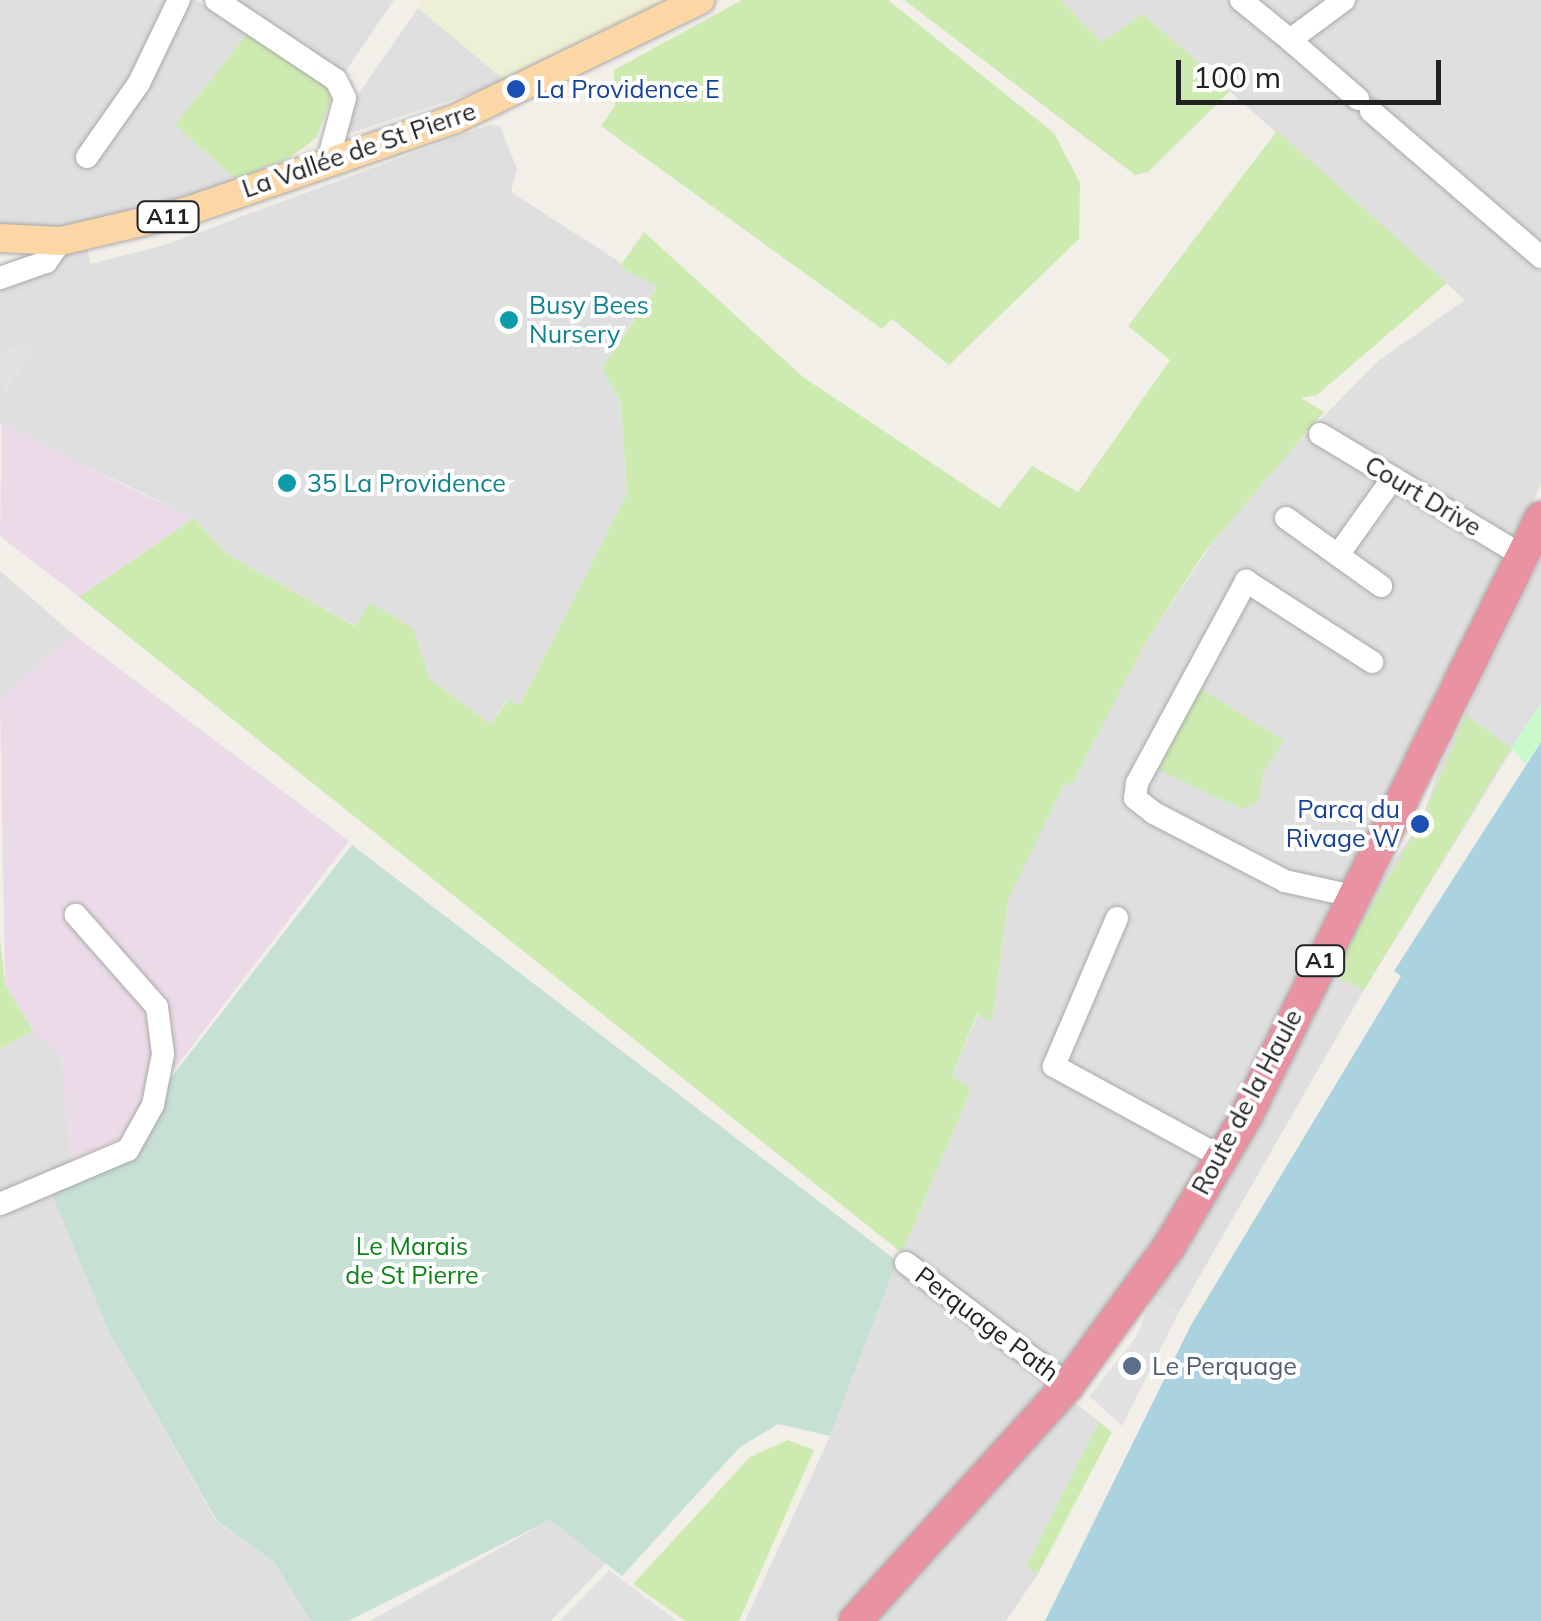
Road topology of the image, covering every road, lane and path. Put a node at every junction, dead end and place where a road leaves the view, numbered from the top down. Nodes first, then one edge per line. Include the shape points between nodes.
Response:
1 (179, 0) edge
2 (216, 0) edge
3 (700, 0) edge
4 (1240, 0) edge
5 (1344, 0) edge
6 (1290, 40) junction
7 (87, 157) dead end
8 (328, 157) junction
9 (0, 238) edge
10 (61, 241) junction
11 (1541, 257) edge
12 (0, 278) edge
13 (1320, 434) dead end
14 (1393, 478) junction
15 (1286, 518) dead end
16 (1541, 518) edge
17 (1338, 555) junction
18 (1526, 558) junction
19 (1381, 586) dead end
20 (1372, 662) dead end
21 (1354, 896) junction
22 (76, 915) dead end
23 (1116, 918) dead end
24 (1222, 1157) junction
25 (0, 1204) edge
26 (906, 1263) dead end
27 (1068, 1385) junction
28 (855, 1621) edge

1 - 7 street via 139,83
2 - 8 street via 336,80 345,98
3 - 8 main road, La Vallée de St Pierre / A11 via 453,120
4 - 6 street
5 - 6 street
6 - 11 street
8 - 10 main road, La Vallée de St Pierre / A11 via 188,211
9 - 10 main road, La Vallée de St Pierre / A11
10 - 12 street via 46,262
13 - 14 street, Court Drive
14 - 17 street
14 - 18 street, Court Drive
15 - 17 street
16 - 18 highway, Route de la Haule / A1
17 - 19 street
18 - 21 highway, Route de la Haule / A1
20 - 21 street via 1246,581 1136,783 1136,798 1154,813 1286,881
21 - 24 highway, Route de la Haule / A1
22 - 25 street via 157,1007 164,1054 153,1105 128,1150
23 - 24 street via 1054,1066
24 - 27 highway, Route de la Haule / A1 via 1148,1278
26 - 27 street, Perquage Path
27 - 28 highway, Route de la Haule / A1

